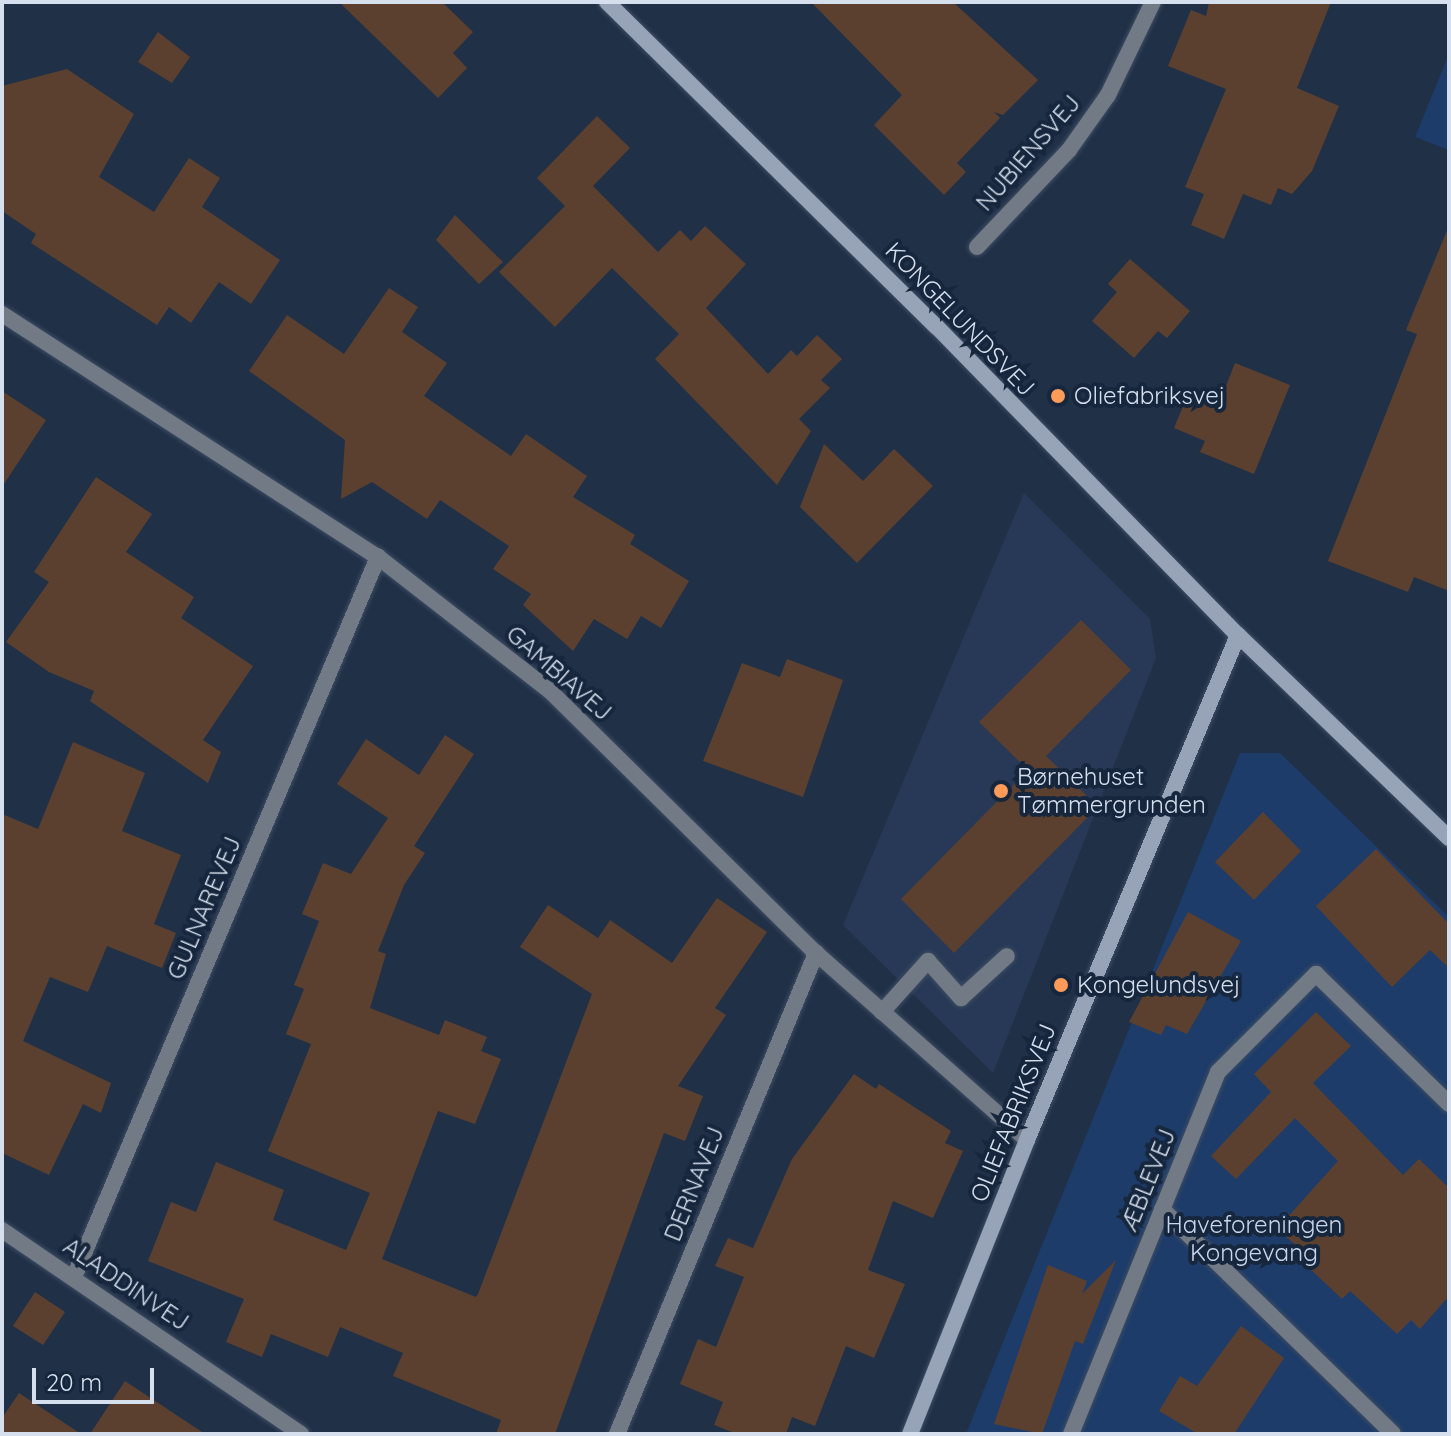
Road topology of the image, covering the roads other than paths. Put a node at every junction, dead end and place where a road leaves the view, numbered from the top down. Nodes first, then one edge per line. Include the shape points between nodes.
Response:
1 (607, 2) edge
2 (1153, 2) edge
3 (977, 247) dead end
4 (2, 314) edge
5 (378, 557) junction
6 (1238, 635) junction
7 (1449, 838) edge
8 (816, 953) junction
9 (1007, 956) dead end
10 (882, 1012) junction
11 (1449, 1104) edge
12 (1027, 1140) junction
13 (1162, 1209) junction
14 (2, 1230) edge
15 (74, 1277) junction
16 (301, 1434) edge
17 (617, 1434) edge
18 (910, 1434) edge
19 (1071, 1434) edge
20 (1393, 1434) edge

1 - 6 street, KONGELUNDSVEJ via 936,326
2 - 3 street, NUBIENSVEJ via 1108,95 1077,139
4 - 5 street, GAMBIAVEJ
5 - 8 street, GAMBIAVEJ via 550,691
5 - 15 street, GULNAREVEJ
6 - 7 street, KONGELUNDSVEJ
6 - 12 street, OLIEFABRIKSVEJ
8 - 10 street, GAMBIAVEJ
8 - 17 street, DERNAVEJ
9 - 10 street via 961,998 928,961
10 - 12 street, GAMBIAVEJ
11 - 13 street, ÆBLEVEJ via 1316,974 1218,1072
12 - 18 street, OLIEFABRIKSVEJ
13 - 19 street, ÆBLEVEJ
13 - 20 street
14 - 15 street, ALADDINVEJ
15 - 16 street, ALADDINVEJ

